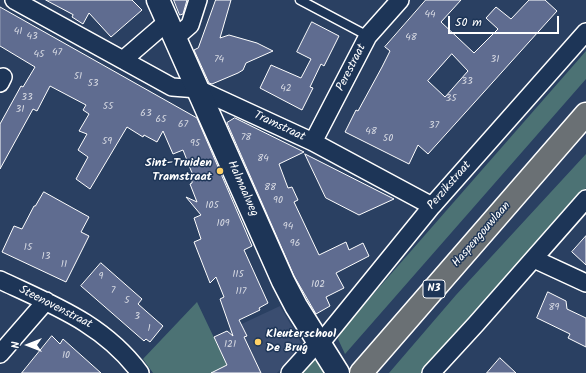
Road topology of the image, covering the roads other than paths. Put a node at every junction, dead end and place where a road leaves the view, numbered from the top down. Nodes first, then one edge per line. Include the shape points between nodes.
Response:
1 (14, 0) edge
2 (158, 0) edge
3 (198, 0) edge
4 (300, 0) edge
5 (400, 0) edge
6 (171, 30) junction
7 (586, 32) edge
8 (368, 36) junction
9 (123, 60) junction
10 (198, 89) junction
11 (586, 114) edge
12 (313, 142) junction
13 (586, 199) edge
14 (432, 206) junction
15 (534, 259) junction
16 (0, 280) edge
17 (586, 283) edge
18 (46, 301) junction
19 (320, 347) junction
20 (0, 354) edge
21 (140, 373) edge
22 (290, 373) edge
23 (338, 373) edge
24 (362, 373) edge
25 (431, 373) edge

1 - 9 street, Tramstraat
2 - 6 street, Halmaalweg
3 - 6 street via 190,25
4 - 8 lane
5 - 8 street, Perestraat
6 - 9 street
6 - 10 street, Halmaalweg
7 - 14 street, Perzikstraat
8 - 12 street, Perestraat
9 - 10 street, Tramstraat via 172,87
10 - 12 street, Tramstraat
10 - 19 street, Halmaalweg via 283,281
11 - 24 main road, Haspengouwlaan / N3
12 - 14 street, Tramstraat
13 - 15 street
14 - 19 street, Perzikstraat
15 - 17 street
15 - 25 street
16 - 18 street, Steenovenstraat
18 - 20 street
18 - 21 street, Steenovenstraat via 82,319 107,337 132,361
19 - 22 street
19 - 23 street, Halmaalweg

